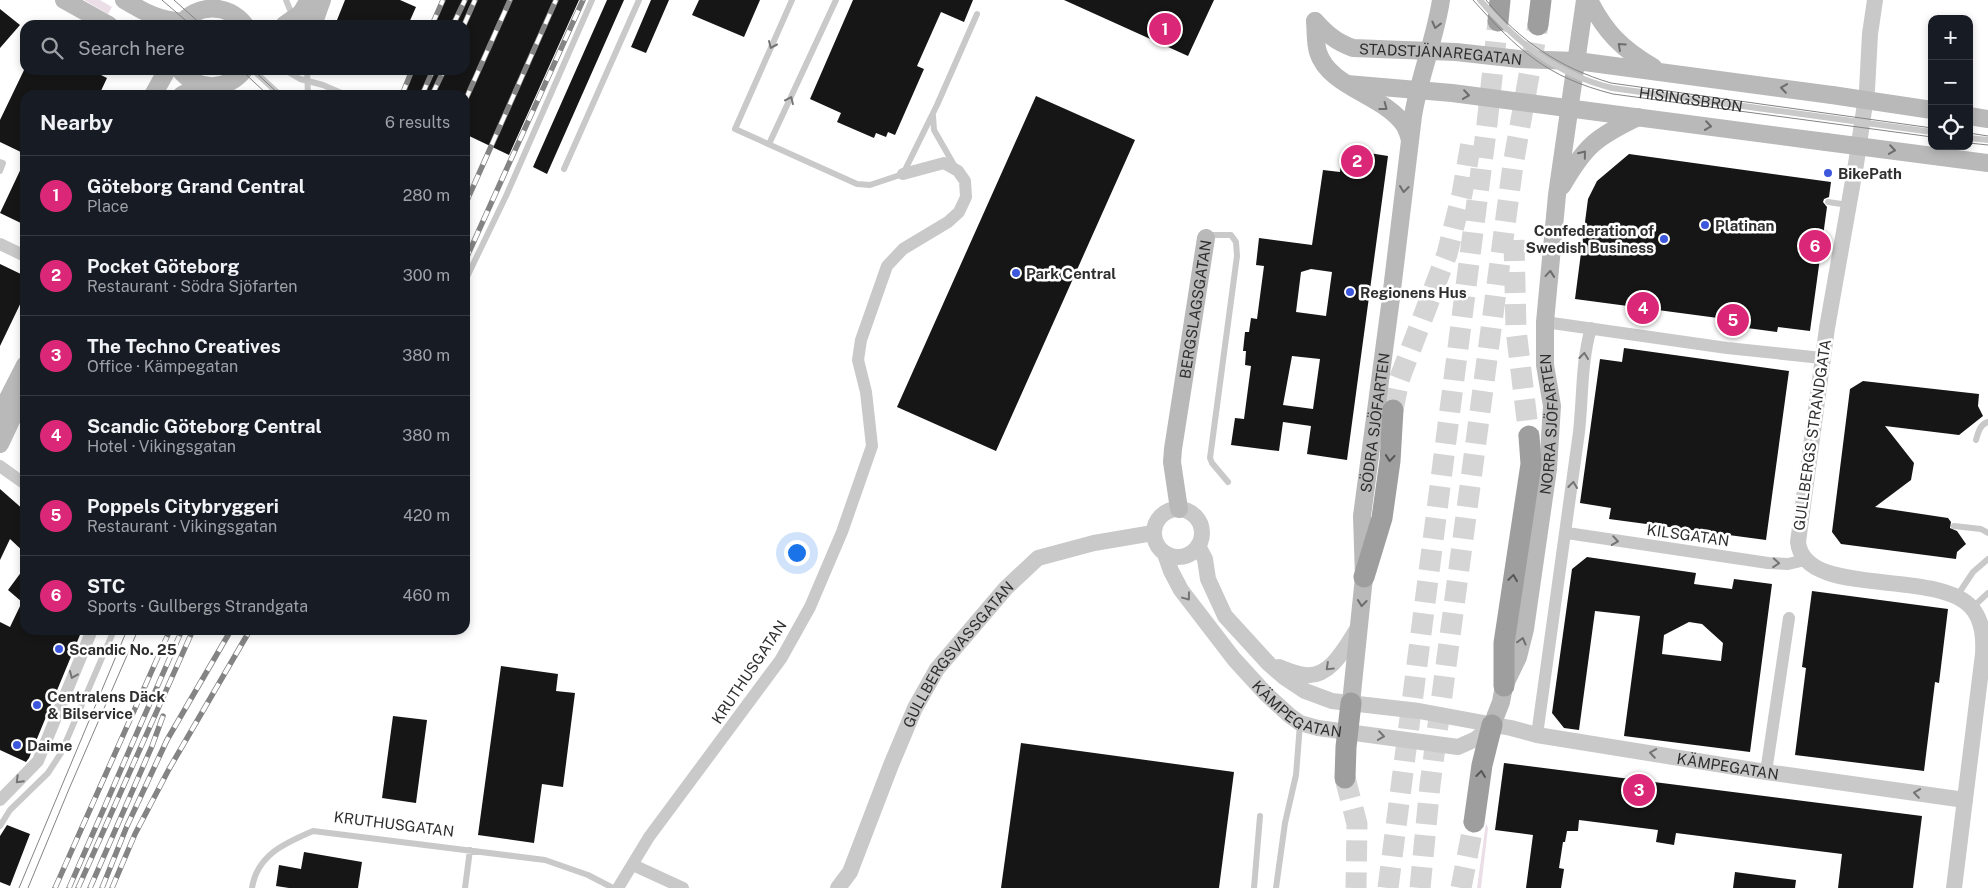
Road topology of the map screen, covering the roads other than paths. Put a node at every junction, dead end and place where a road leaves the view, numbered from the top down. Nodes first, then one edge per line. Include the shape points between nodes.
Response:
1 (64, 0) edge
2 (124, 0) edge
3 (286, 0) edge
4 (309, 0) edge
5 (322, 0) edge
6 (592, 0) edge
7 (639, 0) edge
8 (792, 0) edge
9 (836, 0) edge
10 (1441, 0) edge
11 (1480, 0) edge
12 (1500, 0) edge
13 (1541, 0) edge
14 (1584, 0) edge
15 (1589, 0) edge
16 (1875, 0) edge
17 (210, 4) edge
18 (977, 14) dead end
19 (100, 20) edge
20 (163, 20) edge
21 (185, 20) edge
22 (240, 20) edge
23 (289, 20) edge
24 (292, 20) edge
25 (315, 20) edge
26 (1498, 21) tunnel mouth
27 (1538, 26) tunnel mouth
28 (1430, 51) junction
29 (1577, 61) junction
30 (1662, 72) junction
31 (154, 75) edge
32 (164, 75) edge
33 (185, 75) edge
34 (239, 75) edge
35 (253, 75) edge
36 (293, 75) edge
37 (306, 75) edge
38 (1340, 78) junction
39 (306, 80) junction
40 (209, 89) edge
41 (1418, 89) junction
42 (153, 90) edge
43 (156, 90) edge
44 (273, 90) edge
45 (307, 90) edge
46 (334, 90) edge
47 (1570, 108) junction
48 (1928, 109) edge
49 (932, 114) junction
50 (1638, 116) junction
51 (1973, 117) edge
52 (1988, 119) edge
53 (1928, 131) edge
54 (1973, 138) edge
55 (1988, 140) edge
56 (1411, 141) junction
57 (770, 144) junction
58 (0, 162) edge
59 (1988, 163) edge
60 (564, 170) dead end
61 (0, 171) edge
62 (958, 171) junction
63 (903, 174) junction
64 (1557, 196) junction
65 (1828, 202) dead end
66 (1848, 205) junction
67 (1206, 238) joint
68 (0, 244) edge
69 (20, 254) edge
70 (470, 271) edge
71 (1545, 322) junction
72 (1592, 328) junction
73 (1822, 358) junction
74 (20, 375) edge
75 (20, 402) edge
76 (1393, 410) tunnel mouth
77 (0, 414) edge
78 (1988, 422) edge
79 (1529, 436) tunnel mouth
80 (1976, 440) dead end
81 (0, 444) edge
82 (0, 466) edge
83 (20, 480) edge
84 (1228, 482) dead end
85 (1179, 509) junction
86 (1954, 526) dead end
87 (1988, 532) edge
88 (1153, 533) junction
89 (1566, 533) junction
90 (1198, 546) junction
91 (1165, 554) junction
92 (1988, 559) edge
93 (1805, 560) junction
94 (1364, 577) junction
95 (1988, 592) edge
96 (1957, 596) junction
97 (1972, 608) junction
98 (1789, 618) dead end
99 (1358, 628) junction
100 (90, 635) edge
101 (112, 635) edge
102 (1269, 664) junction
103 (1504, 686) junction
104 (1351, 703) junction
105 (1300, 723) junction
106 (1492, 725) junction
107 (1348, 732) junction
108 (1537, 735) junction
109 (1766, 772) junction
110 (1345, 778) tunnel mouth
111 (0, 800) edge
112 (1965, 800) junction
113 (1260, 816) dead end
114 (1474, 822) tunnel mouth
115 (0, 826) edge
116 (470, 850) junction
117 (633, 865) junction
118 (850, 880) edge
119 (252, 888) edge
120 (465, 888) edge
121 (613, 888) edge
122 (618, 888) edge
123 (683, 888) edge
124 (838, 888) edge
125 (1254, 888) edge
126 (1276, 888) edge
127 (1954, 888) edge

1 - 19 main road
2 - 20 main road
3 - 23 lane
4 - 24 main road
5 - 25 main road
6 - 70 lane
7 - 60 lane
8 -> 57 lane via 735,129
57 -> 9 lane
10 -> 28 main road, SÖDRA SJÖFARTEN
11 - 53 lane, HISINGSBRON, bridge via 1527,48 1557,67 1598,85
12 - 26 highway
13 - 27 highway
14 - 29 main road, NORRA SJÖFARTEN
30 -> 15 main road, HISINGSBRON via 1619,44
16 - 66 street, GULLBERGS STRANDGATA via 1867,90
17 - 21 main road
17 - 22 main road via 232,13
18 - 49 lane
28 - 29 main road, STADSTJÄNAREGATAN
28 - 38 main road, STADSTJÄNAREGATAN via 1353,48 1328,36 1315,22 1318,52
28 - 41 main road, SÖDRA SJÖFARTEN
29 - 30 main road, HISINGSBRON
29 - 47 main road, NORRA SJÖFARTEN
48 -> 30 main road, HISINGSBRON, bridge
31 - 42 main road
32 - 43 main road
33 - 40 main road
34 - 40 main road
35 - 44 lane
36 - 39 lane
37 - 39 lane
38 - 41 main road
38 -> 56 main road via 1385,107 1405,127
39 - 45 lane
39 - 46 lane
41 -> 47 main road
41 - 56 main road, SÖDRA SJÖFARTEN
47 - 50 main road, HISINGSBRON
47 - 64 main road, NORRA SJÖFARTEN
49 - 62 lane, KRUTHUSGATAN via 934,130
49 - 63 lane
50 -> 59 main road, HISINGSBRON, bridge
64 -> 50 main road, HISINGSBRON via 1576,163 1594,141
51 - 52 main road
54 - 55 lane
56 -> 94 main road, SÖDRA SJÖFARTEN via 1362,516
57 - 63 lane via 857,184 870,184
58 - 61 lane via 4,163
62 - 63 street via 944,163
62 - 117 street, KRUTHUSGATAN via 966,181 966,197 959,212 903,248 887,266 861,340 858,360 866,392 872,446 842,532 810,607 782,658 649,837
71 -> 64 main road, NORRA SJÖFARTEN
65 - 66 lane
66 - 73 street, GULLBERGS STRANDGATA
67 - 84 lane, BERGSLAGSGATAN via 1231,235 1236,242 1237,256 1210,458
67 - 85 main road, BERGSLAGSGATAN via 1172,449
68 - 69 street
71 - 72 street
103 -> 71 main road, NORRA SJÖFARTEN via 1518,657 1525,629 1548,469 1552,406 1545,365
72 - 73 street
89 -> 72 street via 1582,407 1585,349
73 - 93 street, GULLBERGS STRANDGATA via 1798,542
74 - 77 main road
75 - 81 main road
76 -> 94 highway via 1382,518
78 - 80 lane via 1979,430
103 -> 79 highway via 1504,643 1531,464
82 - 83 street
85 - 88 street via 1160,515
85 - 90 street via 1194,515 1200,524 1202,536
86 - 87 lane
88 - 91 street via 1158,547
88 - 118 street, GULLBERGSVASSGATAN via 1094,543 1038,558 1006,588 937,669 915,708
89 -> 93 street, KILSGATAN via 1768,563 1788,564
89 - 108 street
90 - 91 street via 1185,556
90 - 102 street, KÄMPEGATAN via 1205,559 1208,579 1226,616
91 -> 105 street, KÄMPEGATAN via 1181,590 1225,648 1266,694
92 - 96 lane via 1973,572
93 - 96 street via 1813,567 1838,575 1936,588
94 -> 99 main road, SÖDRA SJÖFARTEN
95 - 97 lane
96 - 97 street
97 - 112 street via 1982,627 1984,641
98 - 109 street
99 -> 102 street, KÄMPEGATAN via 1343,651 1322,673 1306,675
99 - 104 main road, SÖDRA SJÖFARTEN
100 -> 111 street via 38,761
101 - 115 lane via 59,757 10,810
102 - 104 street, KÄMPEGATAN via 1305,691 1332,701
103 - 106 main road, NORRA SJÖFARTEN
104 - 106 street, KÄMPEGATAN
104 - 107 highway
105 - 107 street, KÄMPEGATAN
105 - 126 lane via 1296,775 1284,823
107 -> 106 street, KÄMPEGATAN via 1458,747 1476,739
106 - 108 street, KÄMPEGATAN
114 -> 106 highway via 1482,765
107 - 110 highway
109 -> 108 street, KÄMPEGATAN
112 -> 109 street, KÄMPEGATAN
112 - 127 street
113 - 125 lane
116 - 119 lane, KRUTHUSGATAN via 313,831 292,840 262,860
116 - 120 lane
116 - 121 lane, KRUTHUSGATAN via 545,860 588,875
117 - 122 street, KRUTHUSGATAN
117 - 123 street
118 - 124 street, GULLBERGSVASSGATAN

